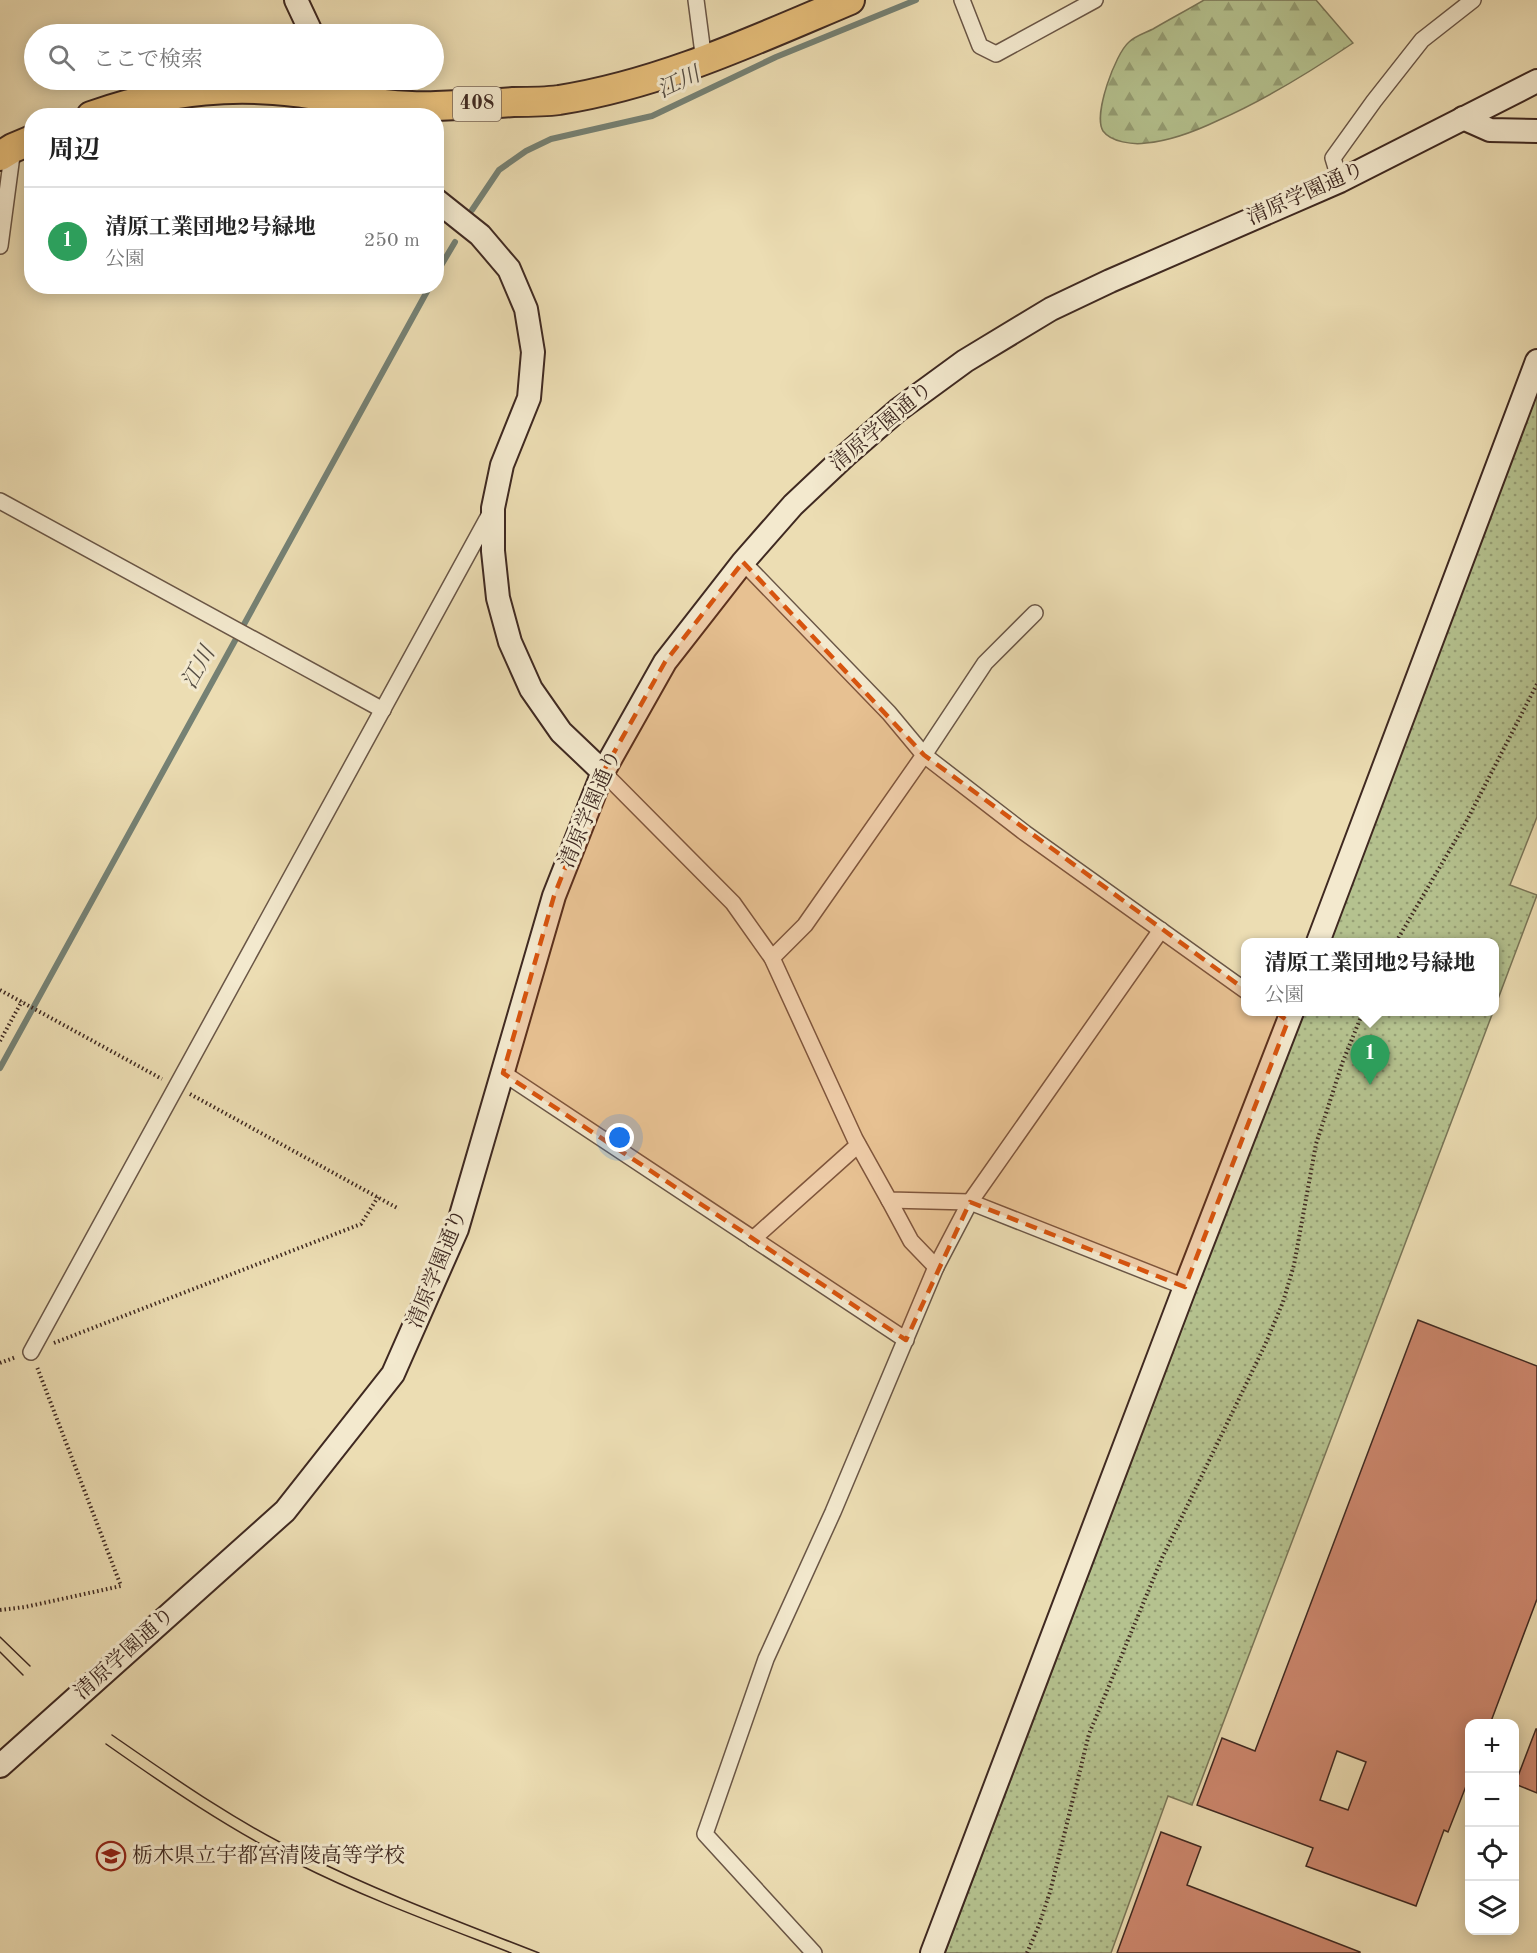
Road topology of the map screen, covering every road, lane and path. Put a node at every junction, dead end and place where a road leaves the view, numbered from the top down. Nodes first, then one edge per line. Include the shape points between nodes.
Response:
1 (296, 0) edge
2 (696, 0) edge
3 (850, 0) edge
4 (962, 0) edge
5 (1095, 0) edge
6 (1473, 0) edge
7 (307, 24) edge
8 (704, 61) junction
9 (1537, 81) edge
10 (217, 90) edge
11 (274, 90) edge
12 (347, 98) edge
13 (114, 108) edge
14 (1463, 118) junction
15 (1537, 131) edge
16 (15, 148) edge
17 (1340, 181) junction
18 (444, 206) edge
19 (0, 246) edge
20 (1537, 361) edge
21 (0, 501) edge
22 (493, 508) junction
23 (743, 562) junction
24 (1035, 613) dead end
25 (1537, 684) edge
26 (382, 710) junction
27 (924, 755) junction
28 (603, 772) junction
29 (1161, 930) junction
30 (1320, 938) edge
31 (1398, 938) edge
32 (772, 958) junction
33 (1241, 988) edge
34 (0, 990) edge
35 (22, 1002) junction
36 (1284, 1016) edge
37 (1361, 1016) edge
38 (0, 1041) edge
39 (503, 1073) junction
40 (177, 1087) junction
41 (858, 1144) junction
42 (378, 1197) junction
43 (889, 1200) junction
44 (970, 1202) junction
45 (399, 1209) dead end
46 (753, 1239) junction
47 (936, 1267) junction
48 (1185, 1287) junction
49 (906, 1340) junction
50 (31, 1352) junction
51 (0, 1363) edge
52 (0, 1610) edge
53 (0, 1766) edge
54 (814, 1953) edge
55 (932, 1953) edge
56 (1027, 1953) edge

1 - 7 street
2 - 8 street
3 - 8 highway, 408
4 - 5 street via 980,46 996,54
6 - 17 street via 1422,40 1374,101 1333,158
8 - 12 highway, 408 via 557,100 433,106
9 - 14 street, 清原学園通り
10 - 13 highway, 408 via 171,94
11 - 12 highway, 408
14 - 15 street via 1490,130
14 - 17 street, 清原学園通り
16 - 19 street
17 - 23 street, 清原学園通り via 1110,281 1052,309 965,361 898,410 845,456 794,504
18 - 22 street via 480,234 510,269 526,309 532,352 529,398 502,465
20 - 30 street
21 - 26 street
22 - 26 street
22 - 28 street via 498,598 510,642 531,689 561,732
23 - 27 street via 889,713
23 - 28 street, 清原学園通り via 665,662
24 - 27 street via 985,663
25 - 31 path via 1465,824
26 - 40 street
27 - 29 street
27 - 32 street via 805,925
28 - 32 street via 734,903
28 - 39 street, 清原学園通り via 554,896
29 - 33 street
29 - 44 street
32 - 41 street
34 - 35 path
35 - 38 path
35 - 40 path
36 - 48 street
37 - 56 path via 1316,1144 1294,1265 1283,1302 1162,1558 1089,1734 1050,1892
39 - 46 street
39 - 53 street, 清原学園通り via 457,1229 393,1374 285,1511
40 - 42 path
40 - 50 street
41 - 43 street
41 - 46 street
42 - 45 path
42 - 50 path via 361,1224
43 - 44 street
43 - 47 street via 911,1241
44 - 47 street
44 - 48 street
46 - 49 street
47 - 49 street
48 - 55 street
49 - 54 street via 766,1659 705,1834
50 - 51 path
50 - 52 path via 121,1586

